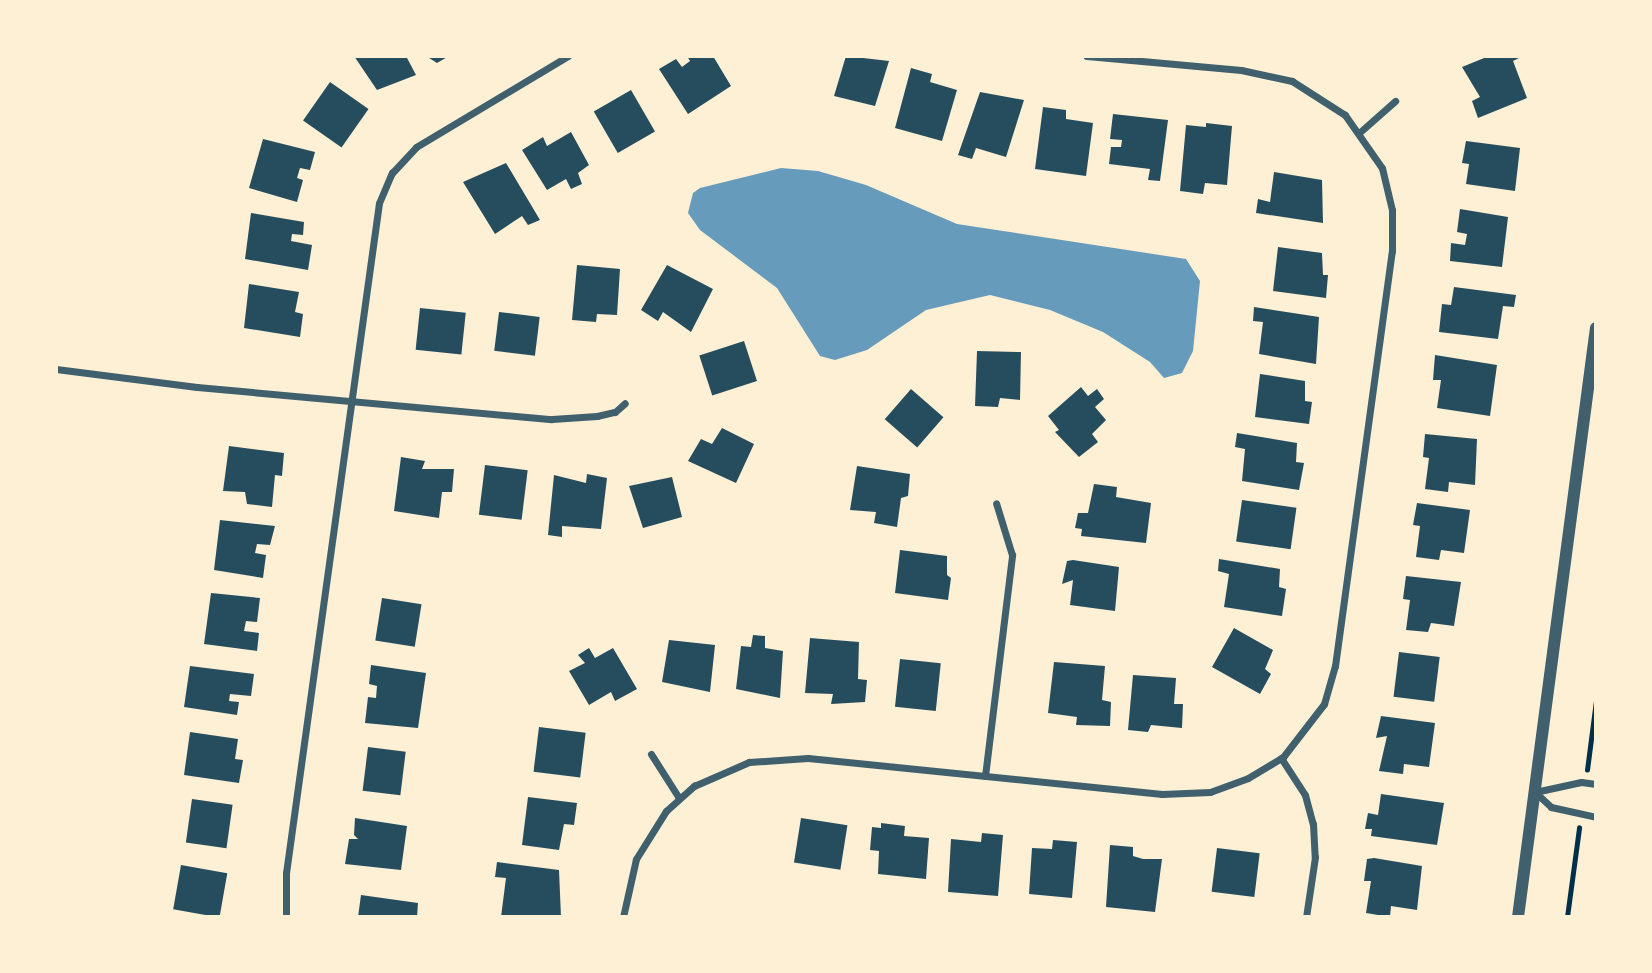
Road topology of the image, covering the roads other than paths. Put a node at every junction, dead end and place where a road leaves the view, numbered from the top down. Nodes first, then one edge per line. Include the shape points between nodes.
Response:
1 (568, 56) edge
2 (1087, 56) edge
3 (1395, 101) dead end
4 (1360, 132) junction
5 (1596, 328) edge
6 (56, 369) edge
7 (351, 401) junction
8 (625, 403) dead end
9 (996, 503) dead end
10 (651, 754) dead end
11 (1281, 758) junction
12 (985, 776) junction
13 (1596, 784) edge
14 (1535, 792) junction
15 (679, 798) junction
16 (1596, 817) edge
17 (286, 917) edge
18 (622, 917) edge
19 (1306, 917) edge
20 (1518, 917) edge

1 - 7 street via 431,136 392,173 376,218
2 - 4 street via 1267,74 1311,89
3 - 4 street
4 - 11 street via 1382,168 1388,189 1392,251 1331,688 1314,721
5 - 14 street
6 - 7 street
7 - 8 street via 578,420 615,412
7 - 17 street via 286,873
9 - 12 street via 1012,555
10 - 15 street
11 - 12 street via 1228,787 1185,794
11 - 19 street via 1305,795 1313,824 1315,858
12 - 15 street via 808,758 769,760 731,768
13 - 14 street via 1573,783
14 - 16 street via 1551,807
14 - 20 street
15 - 18 street via 645,841 629,880

